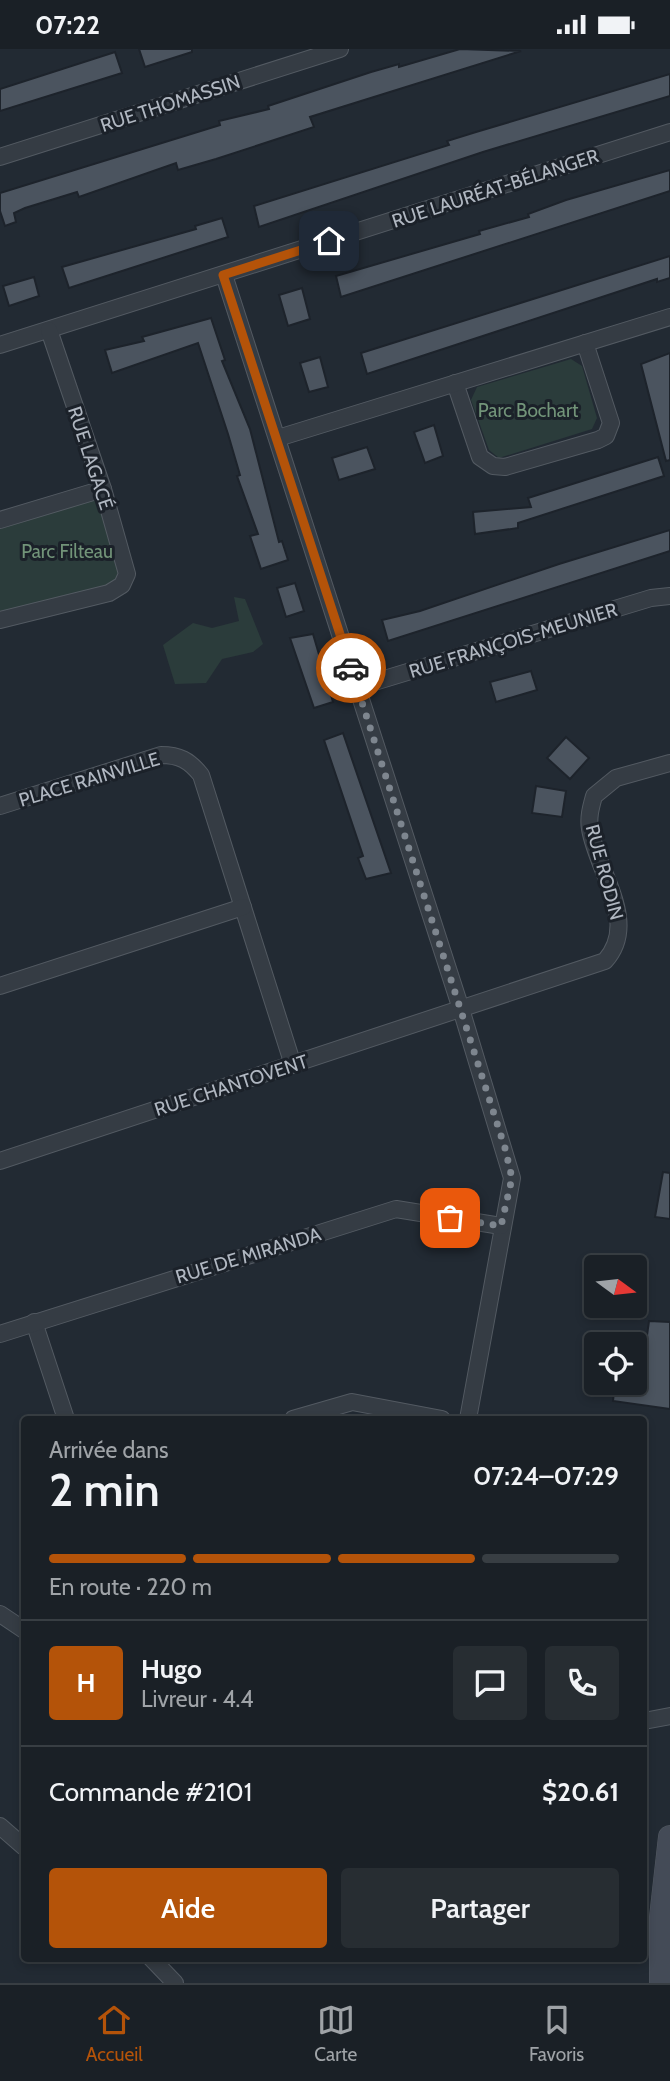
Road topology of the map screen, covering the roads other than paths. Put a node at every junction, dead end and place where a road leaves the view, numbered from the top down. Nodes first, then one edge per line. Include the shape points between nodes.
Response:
1 (340, 49) edge
2 (670, 132) edge
3 (0, 157) edge
4 (223, 275) junction
5 (670, 317) edge
6 (49, 330) junction
7 (585, 343) junction
8 (0, 345) edge
9 (455, 383) junction
10 (278, 438) junction
11 (103, 489) junction
12 (0, 520) edge
13 (670, 596) edge
14 (0, 620) edge
15 (358, 687) junction
16 (670, 763) edge
17 (0, 806) edge
18 (243, 907) junction
19 (0, 986) edge
20 (461, 1010) junction
21 (293, 1065) junction
22 (0, 1161) edge
23 (501, 1226) junction
24 (34, 1322) junction
25 (0, 1334) edge
26 (65, 1416) edge
27 (303, 1416) edge
28 (426, 1416) edge
29 (469, 1416) edge
30 (0, 1614) edge
31 (21, 1628) edge
32 (670, 1716) edge
33 (647, 1720) edge
34 (670, 1837) edge
35 (653, 1917) edge
36 (155, 1962) edge
37 (175, 1983) edge
38 (661, 1983) edge

1 - 3 street, RUE THOMASSIN
2 - 4 street, RUE LAURÉAT-BÉLANGER
4 - 6 street, RUE LAURÉAT-BÉLANGER
4 - 10 street
5 - 7 street
6 - 8 street, RUE LAURÉAT-BÉLANGER
6 - 11 street, RUE LAGACÉ
7 - 9 street
7 - 9 street via 611,423 606,436 598,440 505,467 493,466 480,457
9 - 10 street
10 - 15 street
11 - 12 street
11 - 14 street, RUE LAGACÉ via 127,574 122,585 108,593
13 - 15 street, RUE FRANÇOIS-MEUNIER
15 - 20 street
16 - 20 street, RUE RODIN via 616,778 594,796 590,829 620,917 615,950 592,967
17 - 18 street, PLACE RAINVILLE via 161,755 185,759 201,775
18 - 19 street
18 - 21 street, PLACE RAINVILLE
20 - 21 street, RUE CHANTOVENT
20 - 23 street via 512,1178
21 - 22 street, RUE CHANTOVENT
23 - 24 street, RUE DE MIRANDA via 396,1209
23 - 29 street
24 - 25 street, RUE DE MIRANDA
24 - 26 street
27 - 28 street via 352,1402
30 - 31 street
32 - 33 street
34 - 35 main road
35 - 38 main road
36 - 37 street

